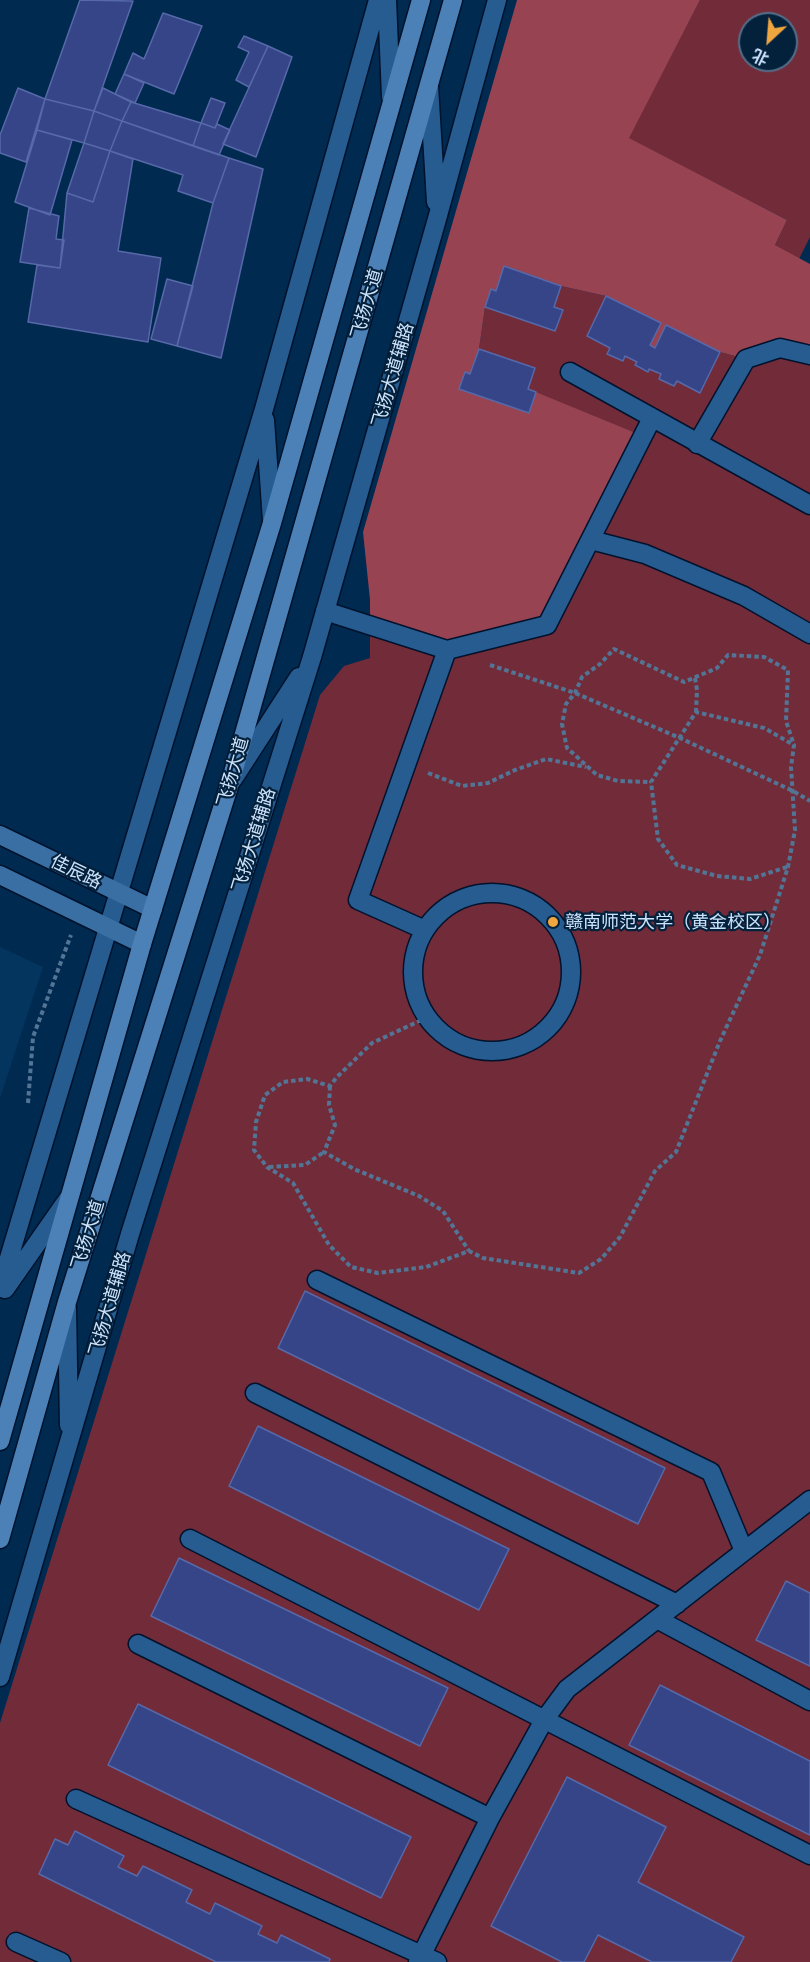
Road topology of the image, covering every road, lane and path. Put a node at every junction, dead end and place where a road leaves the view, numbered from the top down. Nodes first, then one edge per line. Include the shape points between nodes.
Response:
1 (378, 0) edge
2 (387, 0) edge
3 (421, 0) edge
4 (453, 0) edge
5 (497, 0) edge
6 (429, 85) junction
7 (392, 106) junction
8 (437, 219) junction
9 (810, 355) edge
10 (570, 372) dead end
11 (264, 409) junction
12 (652, 418) junction
13 (697, 444) junction
14 (810, 505) edge
15 (272, 523) junction
16 (591, 540) junction
17 (326, 611) junction
18 (810, 634) edge
19 (447, 650) junction
20 (312, 657) junction
21 (490, 664) dead end
22 (695, 678) junction
23 (575, 693) junction
24 (696, 712) junction
25 (680, 738) junction
26 (794, 745) junction
27 (406, 766) junction
28 (587, 767) junction
29 (651, 782) junction
30 (230, 783) junction
31 (793, 791) junction
32 (810, 801) edge
33 (0, 835) edge
34 (788, 867) junction
35 (0, 875) edge
36 (119, 893) junction
37 (153, 909) junction
38 (79, 914) junction
39 (108, 928) junction
40 (425, 930) junction
41 (142, 944) junction
42 (428, 1017) junction
43 (330, 1086) junction
44 (28, 1110) dead end
45 (324, 1152) junction
46 (267, 1167) junction
47 (69, 1197) junction
48 (469, 1251) junction
49 (317, 1280) dead end
50 (0, 1288) edge
51 (0, 1296) edge
52 (67, 1302) junction
53 (255, 1394) dead end
54 (0, 1441) edge
55 (70, 1445) junction
56 (810, 1500) edge
57 (0, 1539) edge
58 (190, 1539) dead end
59 (744, 1551) junction
60 (676, 1604) junction
61 (657, 1619) junction
62 (138, 1644) dead end
63 (0, 1677) edge
64 (810, 1701) edge
65 (544, 1720) junction
66 (76, 1799) dead end
67 (490, 1818) junction
68 (810, 1855) edge
69 (16, 1942) dead end
70 (426, 1960) edge
71 (61, 1962) edge

1 - 11 street
2 - 7 street
3 - 7 main road, 飞扬大道
4 - 6 main road, 飞扬大道
5 - 8 street, 飞扬大道辅路
6 - 8 street
6 - 30 main road, 飞扬大道
7 - 15 main road, 飞扬大道
8 - 17 street, 飞扬大道辅路
9 - 13 street via 780,348 746,359
10 - 12 street
11 - 15 street
11 - 36 street
12 - 13 street
12 - 16 street
13 - 14 street
15 - 37 main road, 飞扬大道
16 - 18 street via 645,554 744,596
16 - 19 street via 547,625
17 - 19 street
17 - 20 street, 飞扬大道辅路
19 - 27 street
20 - 30 street
20 - 55 street, 飞扬大道辅路 via 130,1234
21 - 23 path
22 - 23 path via 684,682 614,649 582,678
22 - 24 path
22 - 26 path via 717,668 728,655 764,657 788,670 786,721
23 - 25 path
23 - 28 path via 566,704 562,724 567,748
24 - 25 path
24 - 26 path via 764,728
25 - 29 path
25 - 31 path
26 - 31 path
27 - 28 path via 462,786 488,783 546,759
27 - 40 street via 358,900
28 - 29 path via 597,775 618,781
29 - 34 path via 658,839 677,865 717,876 750,879
30 - 52 main road, 飞扬大道
31 - 32 path
31 - 34 path via 795,830
33 - 36 main road, 佳辰路
34 - 48 path via 760,955 720,1041 676,1152 655,1171 620,1238 601,1259 579,1273 483,1258
35 - 38 main road, 佳辰路
36 - 37 main road, 佳辰路
36 - 39 street
37 - 41 main road, 飞扬大道
38 - 39 main road, 佳辰路
38 - 44 path via 33,1037
39 - 41 main road, 佳辰路
39 - 50 street
40 - 42 street via 414,956 414,984
40 - 42 street via 441,912 462,899 486,893 511,895 534,905 553,921 566,943 572,967 570,992 560,1015 542,1035 517,1048 490,1052 463,1046 439,1032
41 - 47 main road, 飞扬大道
42 - 43 path via 372,1043
43 - 45 path via 329,1105 335,1125
43 - 46 path via 307,1079 283,1082 265,1095 256,1122 254,1150
45 - 46 path via 305,1165
45 - 48 path via 443,1211
46 - 48 path via 293,1182 329,1245 351,1267 378,1273 426,1267
47 - 51 street
47 - 54 main road, 飞扬大道
49 - 59 street via 711,1472
52 - 55 street
52 - 57 main road, 飞扬大道
53 - 60 street
55 - 63 street, 飞扬大道辅路
56 - 59 street
58 - 65 street
59 - 60 street
60 - 61 street
61 - 64 street
61 - 65 street via 567,1689
62 - 67 street
65 - 67 street
65 - 68 street
66 - 70 street
67 - 70 street
69 - 71 street

